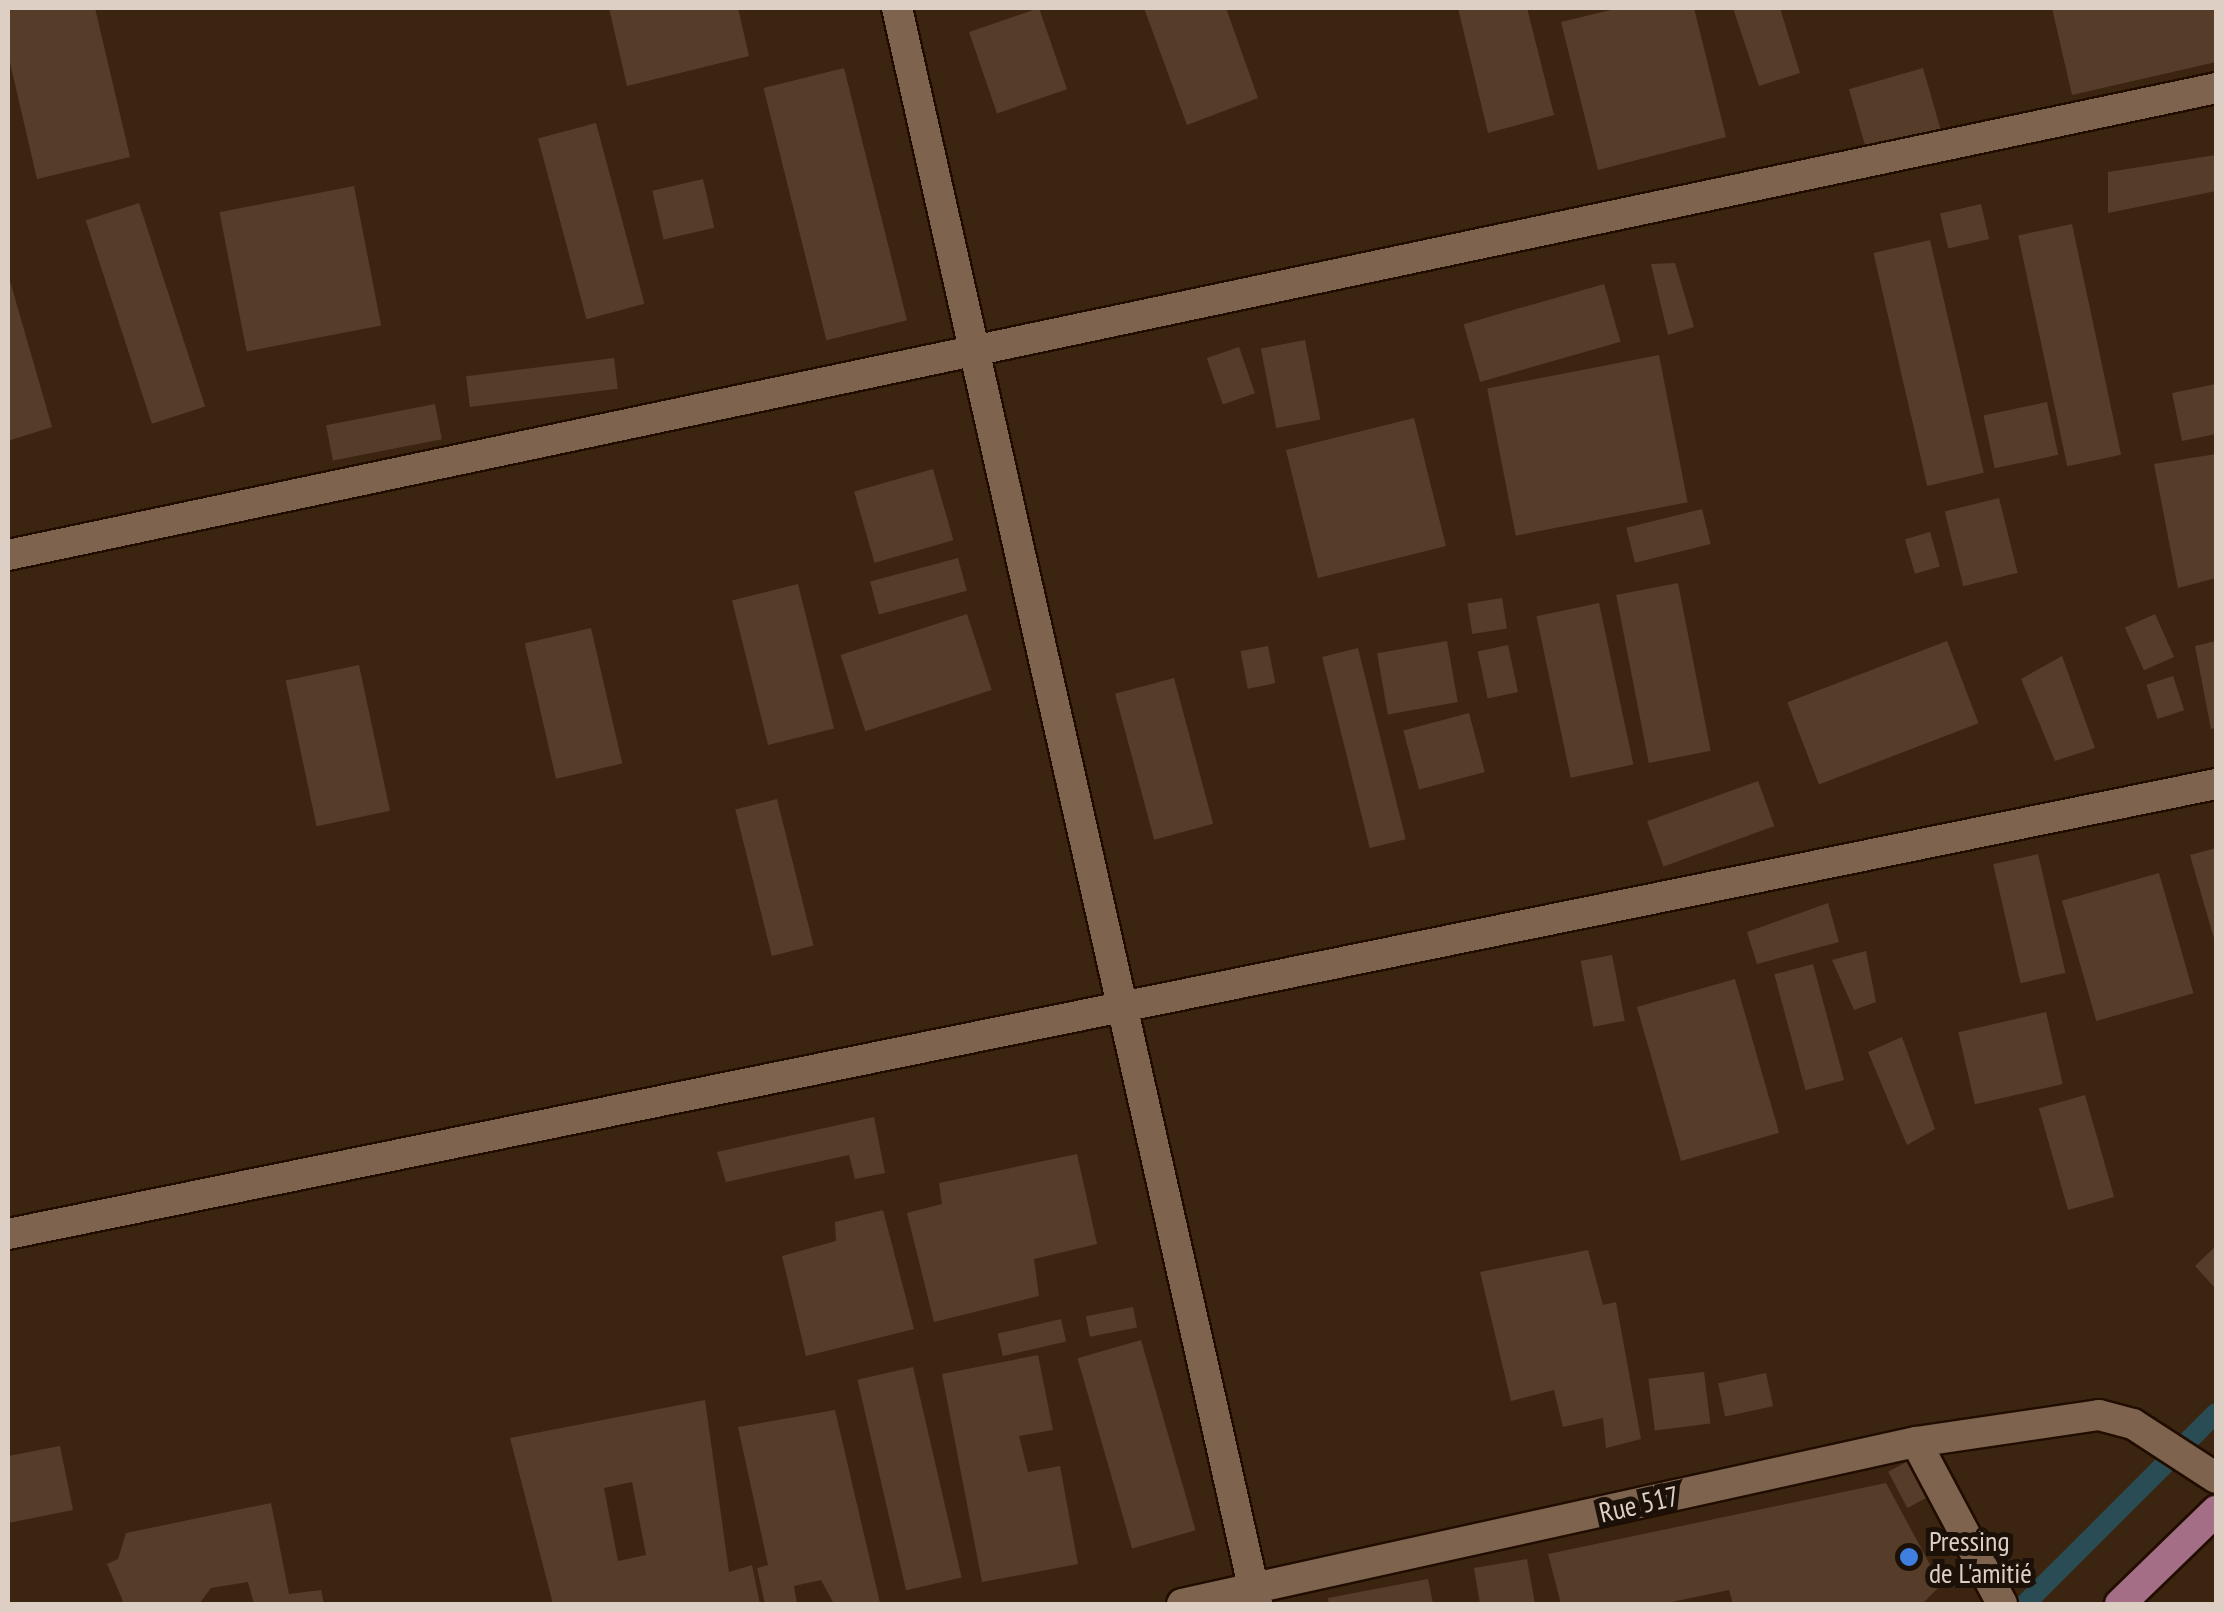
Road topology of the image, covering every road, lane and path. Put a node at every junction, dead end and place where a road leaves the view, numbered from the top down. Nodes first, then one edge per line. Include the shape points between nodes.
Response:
1 (897, 8) edge
2 (2216, 88) edge
3 (974, 350) junction
4 (8, 555) edge
5 (2216, 784) edge
6 (1122, 1007) junction
7 (8, 1234) edge
8 (1916, 1442) junction
9 (2216, 1478) edge
10 (2216, 1512) edge
11 (1255, 1597) edge
12 (1182, 1604) edge
13 (2002, 1604) edge
14 (2120, 1604) edge

1 - 3 street
2 - 3 street
3 - 4 street
3 - 6 street
5 - 6 street
6 - 7 street
6 - 11 street
8 - 9 street, Rue 517 via 2098,1415 2133,1424
8 - 11 street, Rue 517
8 - 13 street
10 - 14 main road
11 - 12 street, Rue 517

